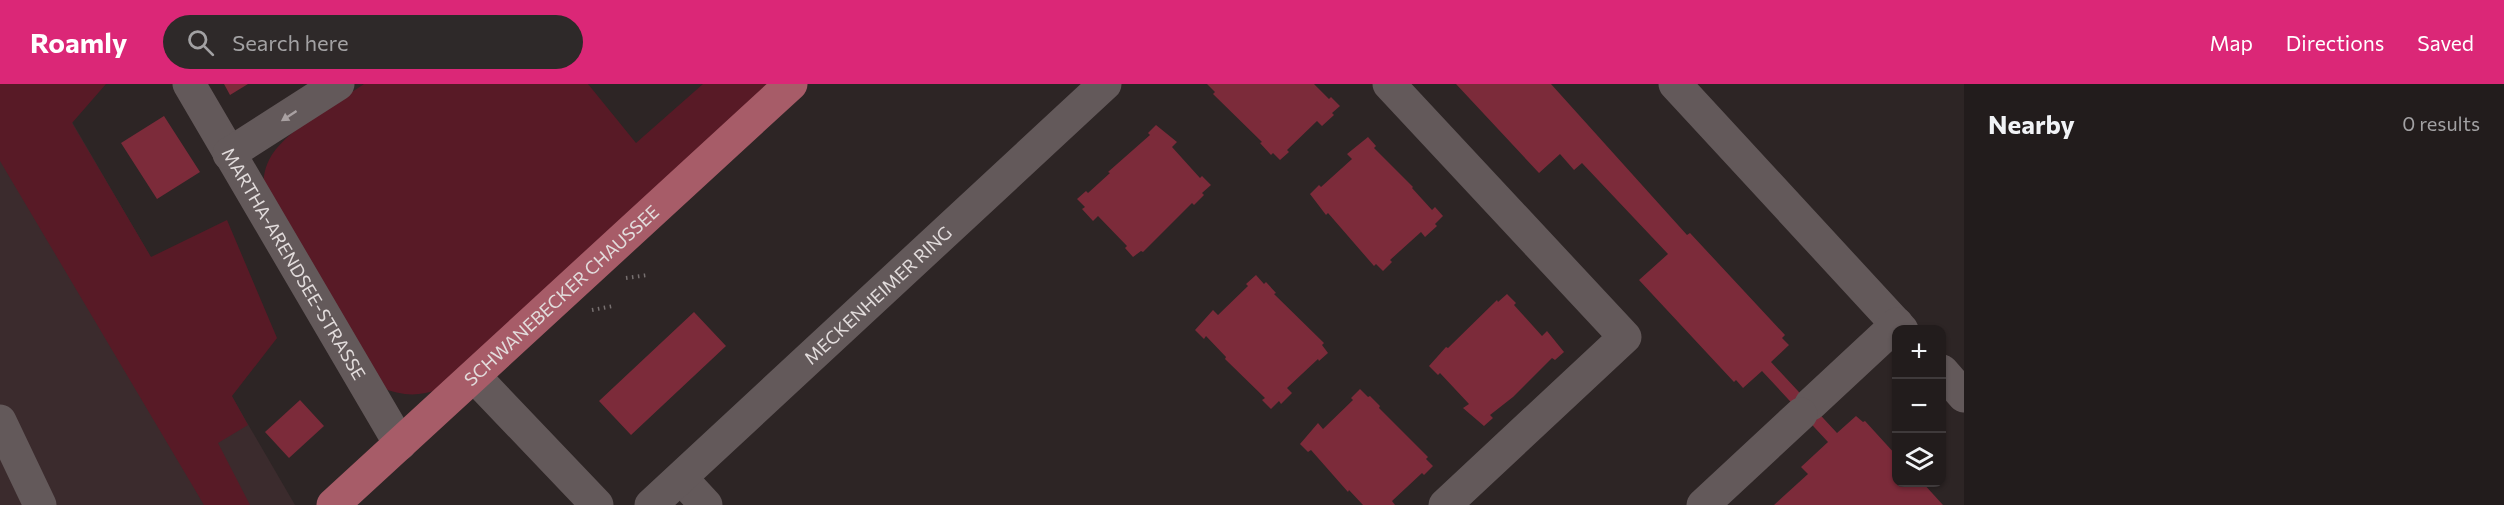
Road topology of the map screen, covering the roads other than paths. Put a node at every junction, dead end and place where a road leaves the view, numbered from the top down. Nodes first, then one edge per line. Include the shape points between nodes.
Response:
1 (189, 84) edge
2 (338, 84) edge
3 (791, 84) edge
4 (1105, 84) edge
5 (1389, 84) edge
6 (1675, 84) edge
7 (230, 154) junction
8 (1898, 325) edge
9 (1892, 334) edge
10 (474, 376) junction
11 (1946, 376) edge
12 (1964, 396) edge
13 (0, 421) edge
14 (400, 444) junction
15 (681, 478) junction
16 (40, 505) edge
17 (333, 505) edge
18 (597, 505) edge
19 (651, 505) edge
20 (706, 505) edge
21 (1445, 505) edge
22 (1703, 505) edge

1 - 7 street, MARTHA-ARENDSEE-STRASSE
2 -> 7 street
3 - 10 main road, SCHWANEBECKER CHAUSSEE
4 - 15 street, MECKENHEIMER RING
5 - 21 street via 1625,338
6 - 8 street
7 - 14 street, MARTHA-ARENDSEE-STRASSE
9 - 22 street
10 - 14 main road, SCHWANEBECKER CHAUSSEE
10 - 18 street
11 - 12 street
13 - 16 street
14 - 17 main road, SCHWANEBECKER CHAUSSEE
15 - 19 street, MECKENHEIMER RING
15 - 20 street

